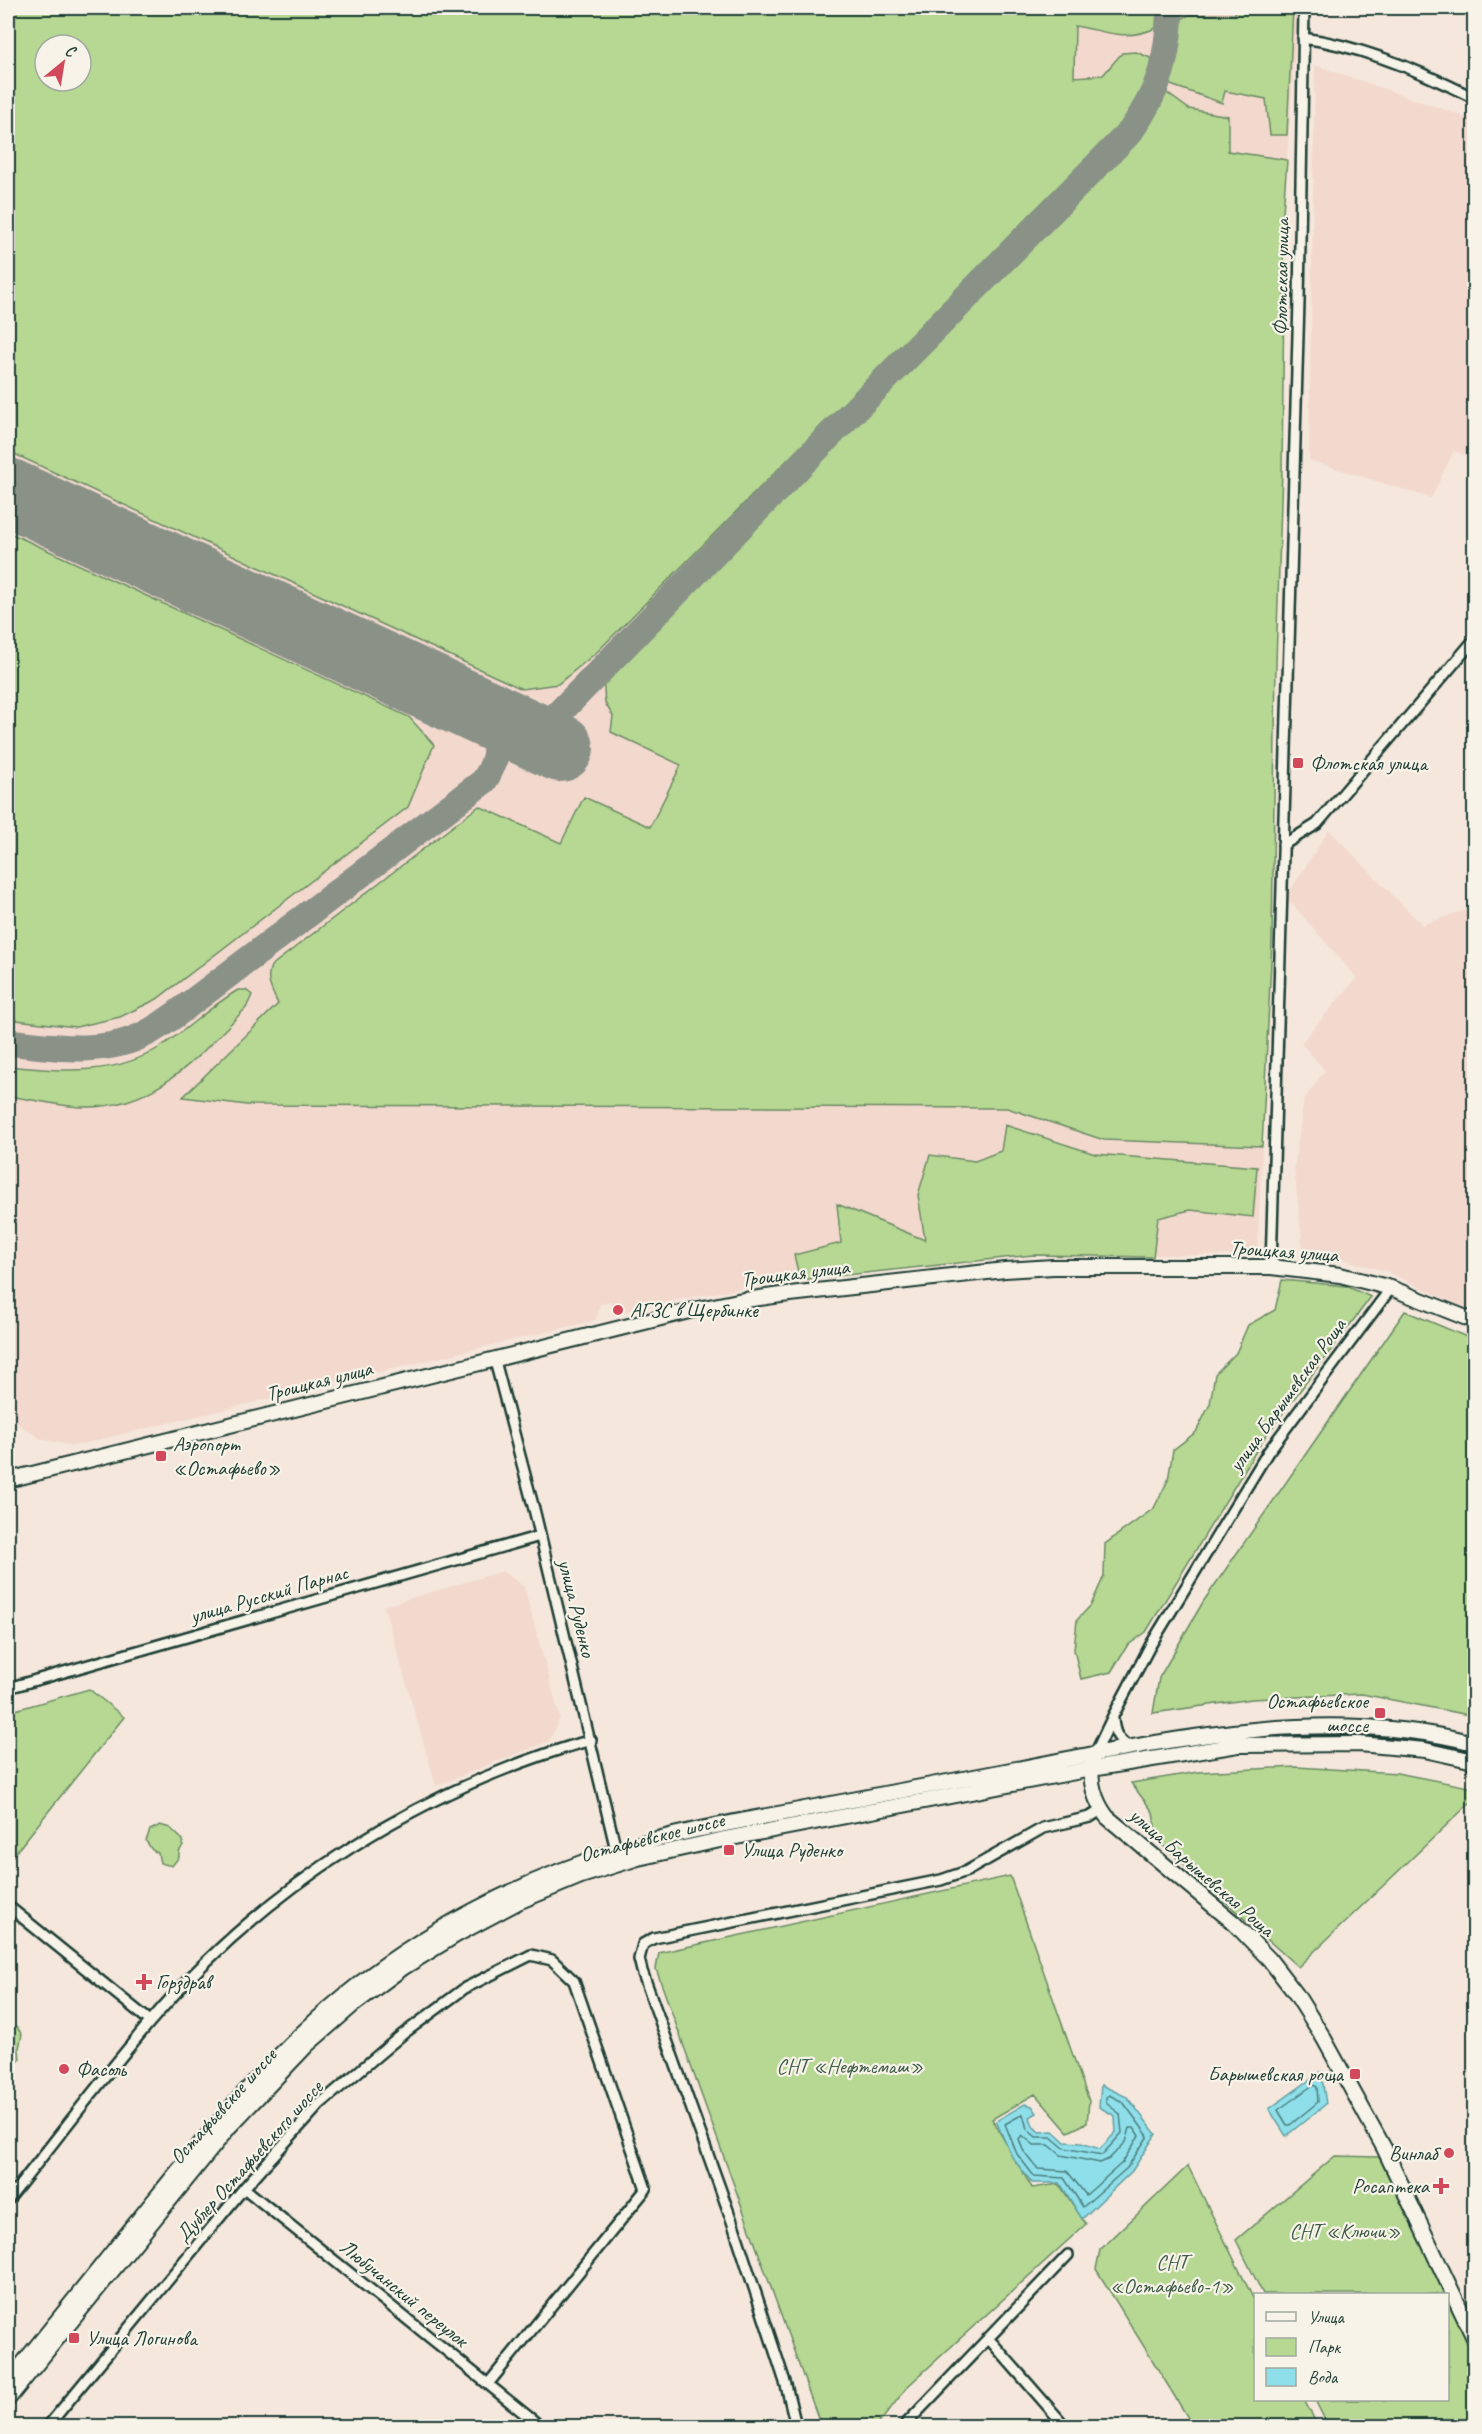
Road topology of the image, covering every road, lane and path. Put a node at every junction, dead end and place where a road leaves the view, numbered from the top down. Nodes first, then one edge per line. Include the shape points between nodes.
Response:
1 (1304, 8) edge
2 (1303, 38) junction
3 (1474, 98) edge
4 (1474, 640) edge
5 (1283, 845) junction
6 (1271, 1267) junction
7 (1391, 1287) junction
8 (1474, 1321) edge
9 (495, 1361) junction
10 (8, 1480) edge
11 (540, 1536) junction
12 (8, 1688) edge
13 (1113, 1716) junction
14 (591, 1740) junction
15 (1474, 1743) edge
16 (1130, 1748) junction
17 (1095, 1754) junction
18 (1474, 1761) edge
19 (1091, 1769) junction
20 (1101, 1810) junction
21 (618, 1857) junction
22 (8, 1906) edge
23 (150, 2021) junction
24 (244, 2188) junction
25 (8, 2200) edge
26 (1068, 2255) dead end
27 (988, 2338) junction
28 (1474, 2338) edge
29 (8, 2382) edge
30 (488, 2384) junction
31 (8, 2399) edge
32 (48, 2427) edge
33 (540, 2427) edge
34 (796, 2427) edge
35 (904, 2427) edge
36 (1065, 2427) edge

1 - 2 street, Флотская улица
2 - 3 street via 1347,46 1412,69
2 - 5 street, Флотская улица
4 - 5 street via 1317,824
5 - 6 street, Флотская улица
6 - 7 main road, Троицкая улица via 1340,1275
6 - 9 main road, Троицкая улица via 1015,1269 781,1295 689,1311
7 - 8 main road, Троицкая улица
7 - 13 street, улица Барышевская Роща via 1268,1452 1150,1646
9 - 10 main road, Троицкая улица
9 - 11 street, улица Руденко
11 - 12 street, улица Русский Парнас
11 - 14 street, улица Руденко
13 - 16 street via 1114,1732
13 - 17 street, улица Барышевская Роща
14 - 21 street, улица Руденко
14 - 23 street via 464,1787 350,1848 238,1932
15 - 16 main road, Остафьевское шоссе via 1421,1732 1365,1727 1236,1730
16 - 17 main road, Остафьевское шоссе
17 - 19 main road, улица Барышевская Роща
17 - 21 main road, Остафьевское шоссе via 716,1826
18 - 19 main road, Остафьевское шоссе via 1425,1750 1302,1743 1238,1745
19 - 20 main road, улица Барышевская Роща
19 - 21 main road, Остафьевское шоссе
20 - 28 main road, улица Барышевская Роща via 1234,1923 1296,1994 1384,2148
20 - 34 street via 1090,1817 1043,1828 967,1871 940,1880 654,1938 643,1944 639,1959 642,1971 733,2224
21 - 29 main road, Остафьевское шоссе via 578,1864 508,1894 396,1957 337,2002 299,2035 224,2115
21 - 31 main road, Остафьевское шоссе via 456,1935 404,1967 307,2045 229,2127
22 - 23 street
23 - 25 street
24 - 30 street, Любучанский переулок
24 - 30 street, Дублер Остафьевского шоссе via 320,2104 465,1988 531,1955 552,1960 574,1981 646,2189
24 - 32 street, Дублер Остафьевского шоссе
26 - 27 street
27 - 35 street
27 - 36 street
30 - 33 street, Любучанский переулок

